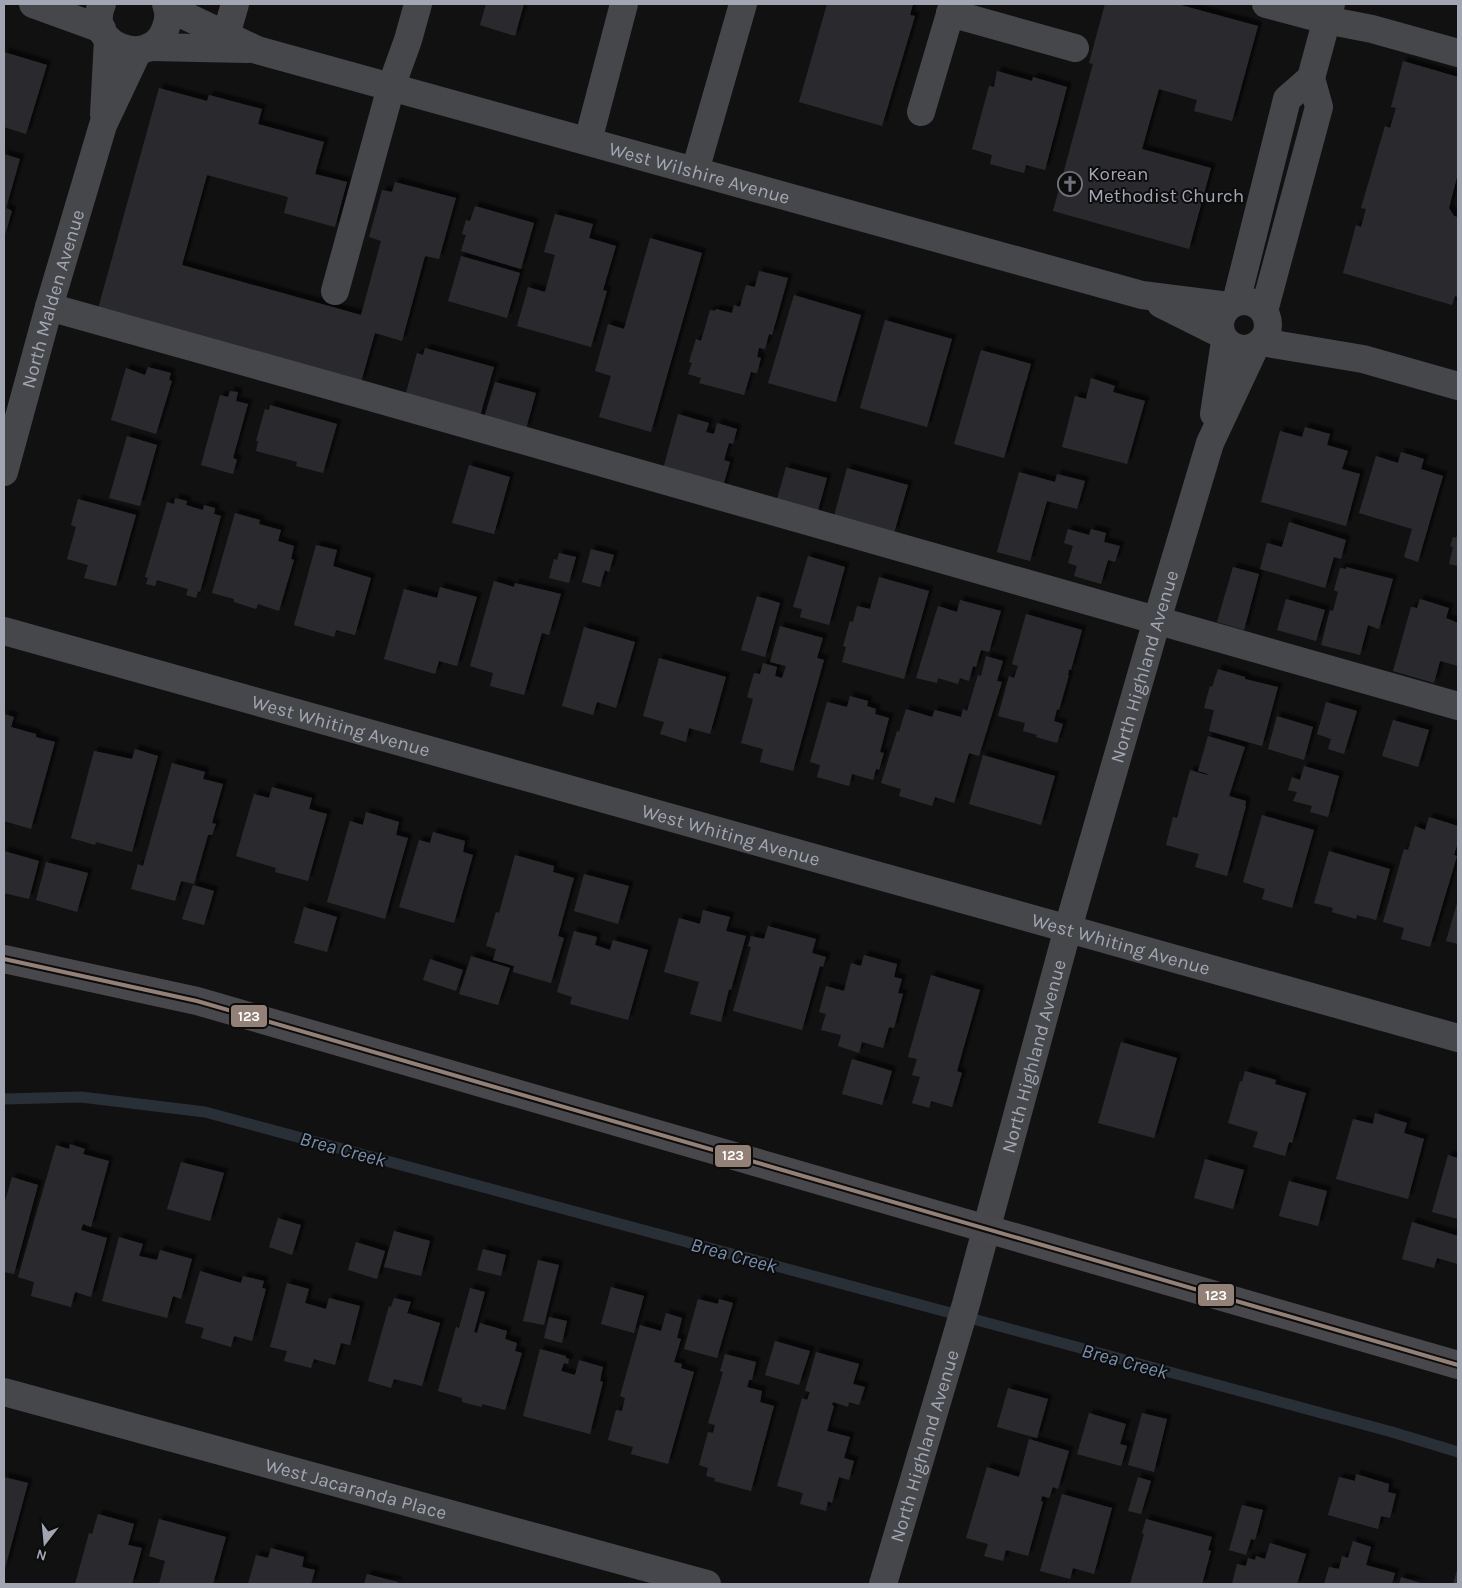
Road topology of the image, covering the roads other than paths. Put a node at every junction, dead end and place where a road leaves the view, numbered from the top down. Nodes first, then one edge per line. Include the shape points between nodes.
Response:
1 (33, 4) edge
2 (235, 4) edge
3 (418, 4) edge
4 (624, 4) edge
5 (743, 4) edge
6 (1266, 4) edge
7 (167, 6) edge
8 (951, 9) edge
9 (1328, 12) edge
10 (104, 24) edge
11 (226, 35) junction
12 (1075, 48) dead end
13 (144, 49) junction
14 (257, 50) junction
15 (1458, 54) edge
16 (1310, 78) junction
17 (391, 87) junction
18 (921, 112) dead end
19 (103, 125) junction
20 (588, 141) junction
21 (695, 171) junction
22 (336, 291) dead end
23 (1142, 295) junction
24 (1232, 304) junction
25 (49, 307) junction
26 (1262, 330) junction
27 (1223, 337) junction
28 (1458, 386) edge
29 (1210, 442) junction
30 (4, 472) edge
31 (1157, 620) junction
32 (4, 631) edge
33 (1458, 706) edge
34 (1068, 928) junction
35 (4, 959) edge
36 (1458, 1038) edge
37 (987, 1230) junction
38 (1458, 1365) edge
39 (4, 1392) edge
40 (708, 1584) edge
41 (883, 1584) edge

1 - 10 street
2 - 11 street
3 - 17 street
4 - 20 street
5 - 21 street
6 - 9 street
7 - 11 street, West Wilshire Avenue
7 - 13 street, North Malden Avenue via 165,30 159,40
8 - 12 street
8 - 18 street
9 - 15 street via 1372,29
9 - 16 street
10 - 13 street, West Wilshire Avenue via 117,46 127,50
10 - 19 street, North Malden Avenue
11 - 14 street, West Wilshire Avenue
13 - 14 street, West Wilshire Avenue
13 - 19 street, North Malden Avenue
14 - 17 street, West Wilshire Avenue
16 - 24 street via 1287,99
16 - 26 street, North Highland Avenue via 1319,107
17 - 20 street, West Wilshire Avenue
17 - 22 street
19 - 25 street, North Malden Avenue
20 - 21 street, West Wilshire Avenue
21 - 23 street, West Wilshire Avenue
23 - 24 street, West Wilshire Avenue
23 - 27 street, West Wilshire Avenue
24 - 26 street via 1243,300 1258,306
24 - 27 street via 1220,318
25 - 30 street, North Malden Avenue
25 - 31 street
26 - 27 street via 1246,350 1231,346
26 - 28 street
26 - 29 street, North Highland Avenue
27 - 29 street, North Highland Avenue
29 - 31 street, North Highland Avenue
31 - 33 street
31 - 34 street, North Highland Avenue
32 - 34 street, West Whiting Avenue
34 - 36 street, West Whiting Avenue
34 - 37 street, North Highland Avenue
35 - 37 main road via 197,1001
37 - 38 main road
37 - 41 street, North Highland Avenue
39 - 40 street, West Jacaranda Place

